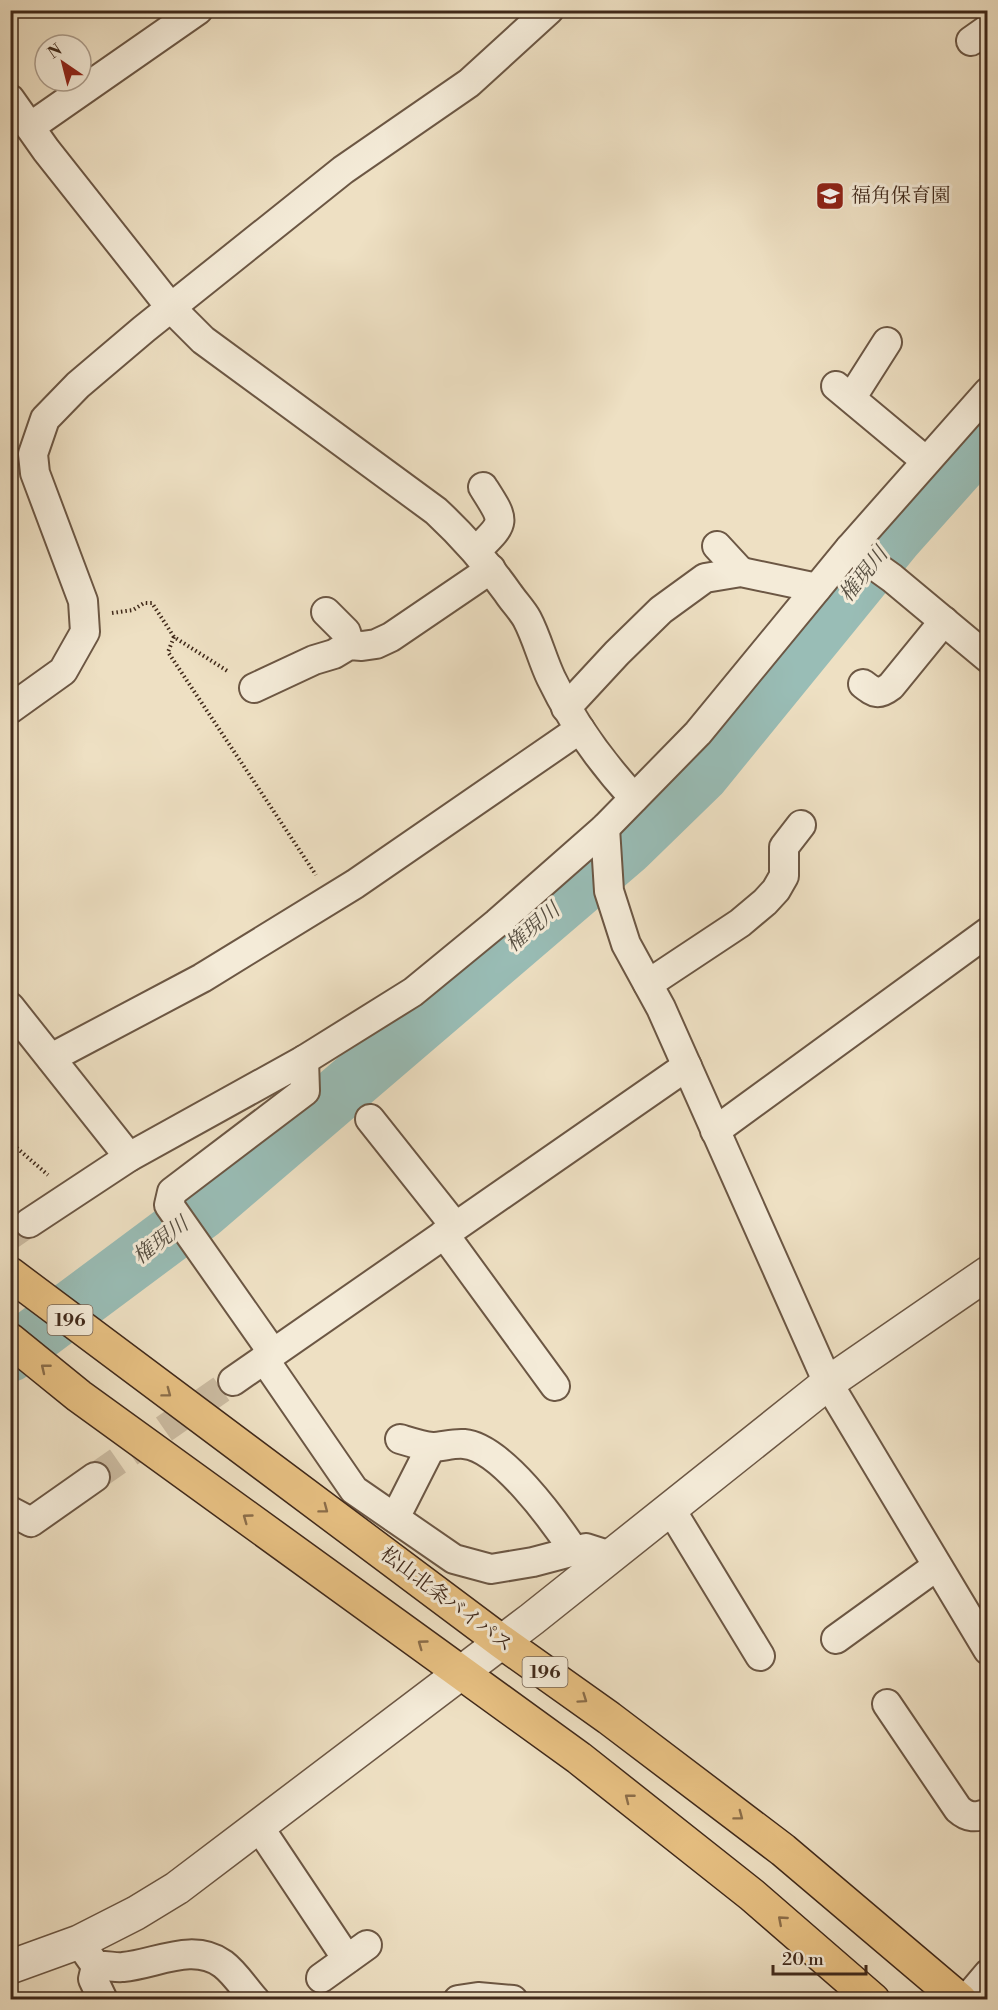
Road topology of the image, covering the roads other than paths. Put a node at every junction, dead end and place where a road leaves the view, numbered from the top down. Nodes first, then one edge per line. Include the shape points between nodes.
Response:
1 (198, 10) edge
2 (549, 10) edge
3 (10, 99) edge
4 (30, 127) junction
5 (171, 308) junction
6 (887, 342) dead end
7 (987, 392) edge
8 (926, 461) junction
9 (483, 488) dead end
10 (717, 546) dead end
11 (854, 551) junction
12 (484, 560) junction
13 (741, 572) junction
14 (817, 588) junction
15 (326, 612) dead end
16 (944, 621) junction
17 (349, 645) junction
18 (987, 658) edge
19 (863, 684) dead end
20 (254, 688) road end
21 (10, 709) edge
22 (573, 718) junction
23 (634, 798) junction
24 (801, 825) dead end
25 (605, 834) junction
26 (987, 932) edge
27 (648, 984) junction
28 (10, 1007) edge
29 (51, 1058) junction
30 (304, 1060) junction
31 (687, 1066) junction
32 (370, 1119) dead end
33 (716, 1131) junction
34 (129, 1157) junction
35 (29, 1223) tunnel mouth
36 (449, 1230) junction
37 (987, 1274) edge
38 (15, 1278) edge
39 (10, 1340) edge
40 (268, 1356) junction
41 (233, 1381) tunnel mouth
42 (828, 1383) junction
43 (555, 1386) dead end
44 (400, 1439) dead end
45 (431, 1447) junction
46 (95, 1477) tunnel mouth
47 (670, 1508) junction
48 (10, 1511) edge
49 (395, 1518) junction
50 (574, 1551) junction
51 (611, 1556) junction
52 (937, 1566) junction
53 (836, 1640) dead end
54 (502, 1642) junction
55 (987, 1650) edge
56 (760, 1656) dead end
57 (462, 1673) junction
58 (887, 1704) dead end
59 (987, 1813) edge
60 (259, 1827) junction
61 (87, 1954) junction
62 (10, 1967) edge
63 (987, 1974) edge
64 (321, 1978) dead end
65 (104, 2000) edge
66 (255, 2000) edge
67 (458, 2000) edge
68 (513, 2000) edge
69 (873, 2000) edge
70 (960, 2000) edge
71 (966, 2000) edge

1 - 4 street
2 - 5 street via 469,82 343,170
3 - 4 street
4 - 5 street
5 - 12 street via 203,340 436,511
5 - 21 street via 59,402 45,419 33,454 35,473 83,601 85,632 63,671
6 - 8 street via 844,392
7 - 8 street
8 - 11 street
9 - 12 street via 500,513 499,526
10 - 13 street
11 - 14 street
11 - 16 street
12 - 17 street via 391,637 376,644
12 - 22 street via 525,617 549,675
13 - 14 street
13 - 22 street via 705,578 661,610 617,653
14 - 23 street via 698,733
15 - 17 street via 346,632
16 - 18 street
16 - 19 street via 884,692 875,693
17 - 20 street
22 - 23 street via 611,774
22 - 29 street via 332,898 202,978
23 - 25 street
24 - 27 street via 784,847 784,876 765,902
25 - 27 street via 609,891 626,944
25 - 30 street via 413,992
26 - 33 street
27 - 31 street
28 - 29 street
29 - 34 street
30 - 34 street
30 - 40 street via 305,1091 172,1192 170,1204
31 - 33 street
31 - 36 street
32 - 36 street
33 - 42 street
34 - 35 street
36 - 40 street
36 - 43 street
37 - 42 street
38 -> 54 highway, 松山北条バイパス / 196
57 -> 39 highway, 196 via 79,1396
40 - 41 street
40 - 49 street via 354,1490
42 - 47 street
42 - 52 street
44 - 45 street
45 - 49 street
45 - 50 street via 465,1444 486,1452 552,1518
46 - 48 street via 31,1522
47 - 51 street
47 - 56 street
49 - 50 street via 454,1559 490,1569
50 - 51 street via 585,1548
51 - 54 street
52 - 53 street
52 - 55 street
54 - 57 street
54 -> 70 highway, 松山北条バイパス / 196 via 783,1850
57 - 60 street
69 -> 57 highway, 196 via 752,1895 579,1758
58 - 59 street via 958,1809 978,1818
60 - 61 street via 177,1888 135,1913
60 - 64 street via 357,1952
61 - 62 street
61 - 65 street via 93,1979
61 - 66 street via 122,1968 175,1955 204,1956 223,1964
63 - 71 street
67 - 68 street

